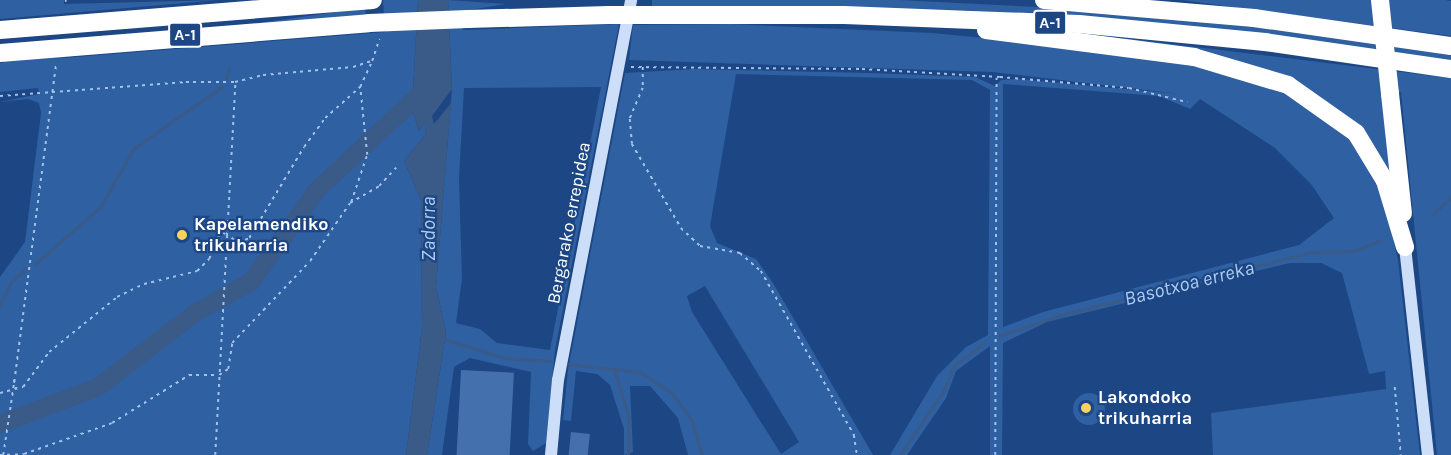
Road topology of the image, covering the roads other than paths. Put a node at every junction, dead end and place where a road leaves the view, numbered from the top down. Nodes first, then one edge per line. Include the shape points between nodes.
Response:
1 (371, 0) edge
2 (631, 0) edge
3 (1044, 0) edge
4 (1380, 0) edge
5 (844, 15) junction
6 (0, 30) edge
7 (1451, 46) edge
8 (0, 52) edge
9 (1451, 69) edge
10 (1406, 247) junction
11 (551, 455) edge
12 (1428, 455) edge

1 - 6 highway, A-1
2 - 11 street, Bergarako errepidea via 560,369
3 - 7 highway, A-1 via 1254,18
4 - 10 highway, bridge
5 - 8 highway, A-1, bridge via 608,15 369,23
5 - 9 highway, A-1 via 1158,31
5 - 10 highway via 1194,57 1288,85 1356,133 1384,181
10 - 12 street

